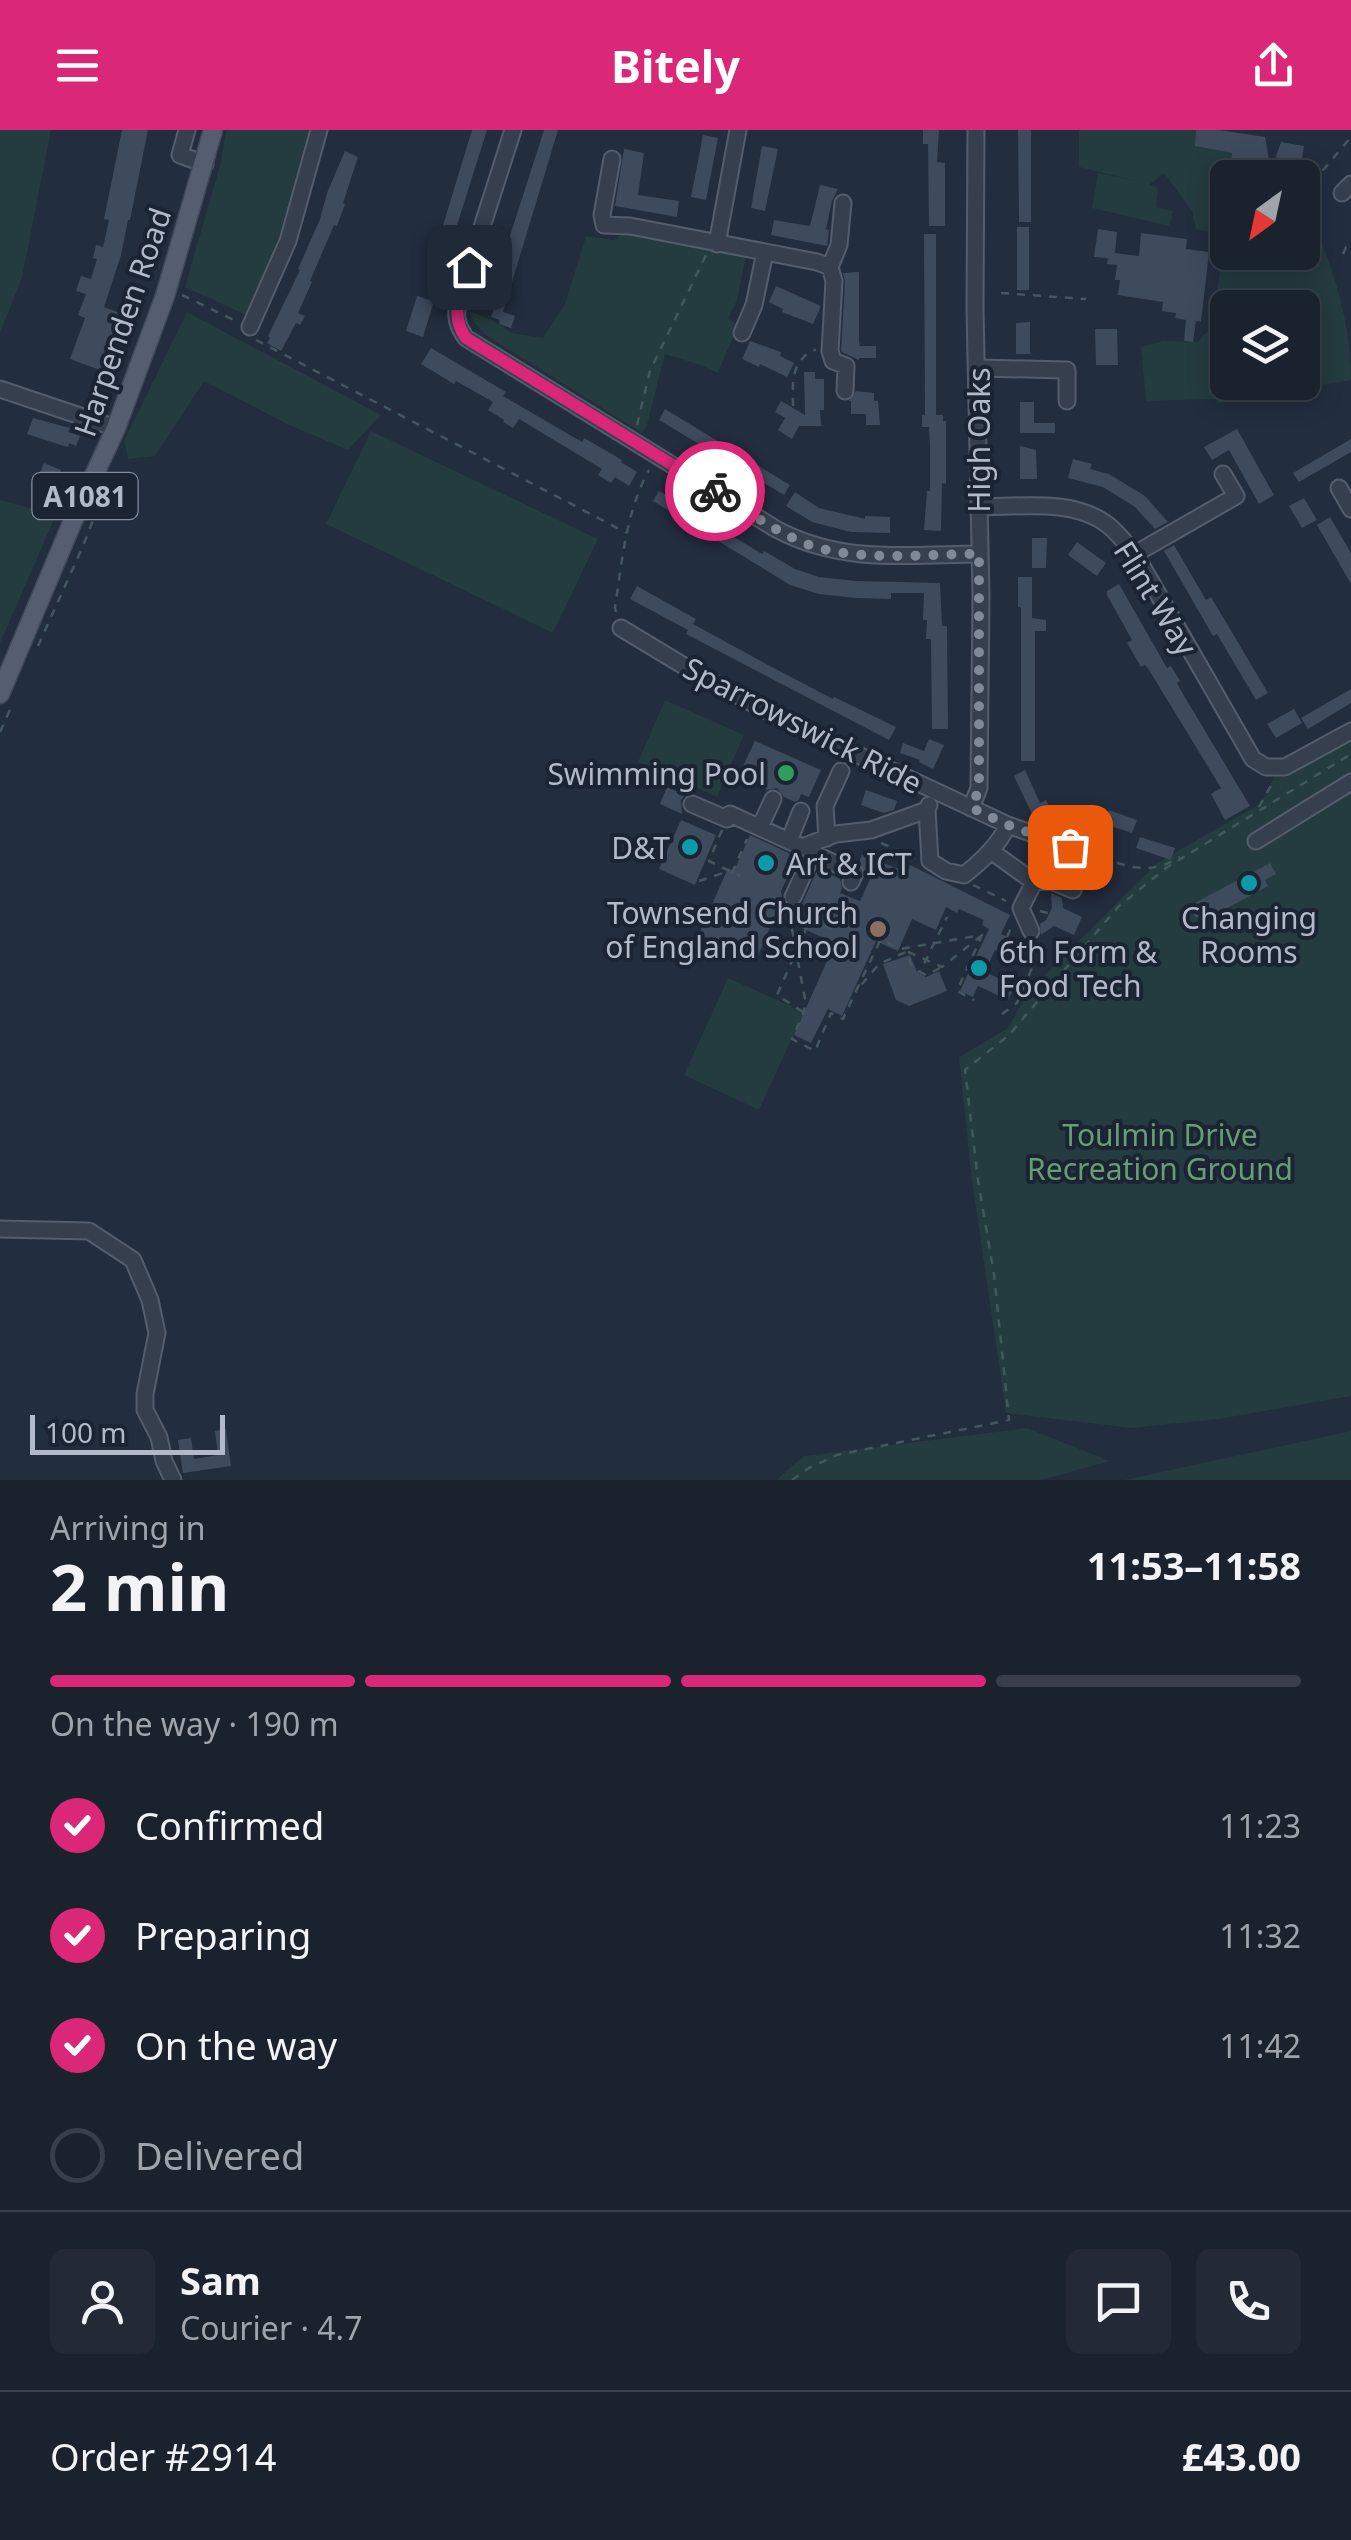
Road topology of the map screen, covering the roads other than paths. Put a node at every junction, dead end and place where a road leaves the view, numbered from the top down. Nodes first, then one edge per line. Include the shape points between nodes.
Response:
1 (187, 130) edge
2 (214, 130) edge
3 (319, 130) edge
4 (512, 130) edge
5 (738, 130) edge
6 (976, 130) edge
7 (612, 159) dead end
8 (205, 164) junction
9 (843, 203) dead end
10 (714, 243) junction
11 (765, 252) junction
12 (830, 267) junction
13 (250, 328) road end
14 (742, 333) dead end
15 (978, 368) junction
16 (0, 390) edge
17 (844, 391) dead end
18 (1066, 401) dead end
19 (116, 428) junction
20 (1223, 474) dead end
21 (1339, 488) dead end
22 (978, 508) junction
23 (1351, 509) edge
24 (979, 554) junction
25 (1135, 554) junction
26 (621, 628) road end
27 (0, 694) edge
28 (1350, 734) edge
29 (841, 772) dead end
30 (1351, 782) edge
31 (934, 792) junction
32 (773, 799) dead end
33 (692, 804) dead end
34 (972, 808) junction
35 (927, 810) junction
36 (802, 811) dead end
37 (1008, 825) junction
38 (756, 828) junction
39 (827, 838) junction
40 (789, 841) junction
41 (1256, 841) dead end
42 (812, 848) junction
43 (991, 851) junction
44 (1101, 858) road end
45 (850, 882) dead end
46 (1034, 882) junction
47 (1073, 890) dead end
48 (793, 898) dead end
49 (1031, 931) road end
50 (0, 1229) edge
51 (173, 1480) edge

1 - 8 street via 180,155
2 - 8 main road, Harpenden Road / A1081
3 - 13 street via 288,241
4 - 24 street via 458,302 456,318 466,338 809,545 868,555
5 - 10 street
6 - 15 street, High Oaks
7 - 10 street via 604,225
8 - 19 main road, Harpenden Road / A1081
9 - 12 street
10 - 11 street
11 - 12 street
11 - 14 street
12 - 17 street via 830,352 846,366
15 - 18 street via 1066,370
15 - 22 street, High Oaks
16 - 19 street
19 - 27 main road, Harpenden Road / A1081
20 - 25 street via 1236,496
21 - 23 street
22 - 24 street, High Oaks
22 - 25 street, Flint Way via 1079,510 1108,525
24 - 34 street, High Oaks via 979,788
25 - 28 street, Flint Way via 1253,759 1283,767
26 - 31 street, Sparrowswick Ride via 778,717
29 - 39 street via 825,806
30 - 41 street
31 - 34 street, Sparrowswick Ride
31 - 35 street
32 - 38 street
33 - 38 street
34 - 37 street, Sparrowswick Ride
35 - 39 street
35 - 43 street via 930,860 946,871 964,875
36 - 40 street
37 - 43 street
37 - 44 street, Sparrowswick Ride
38 - 40 street
39 - 42 street
40 - 42 street
42 - 45 street via 856,872
42 - 48 street
43 - 46 street
46 - 47 street
46 - 49 street via 1021,908
50 - 51 street via 89,1230 133,1260 157,1333 145,1410

